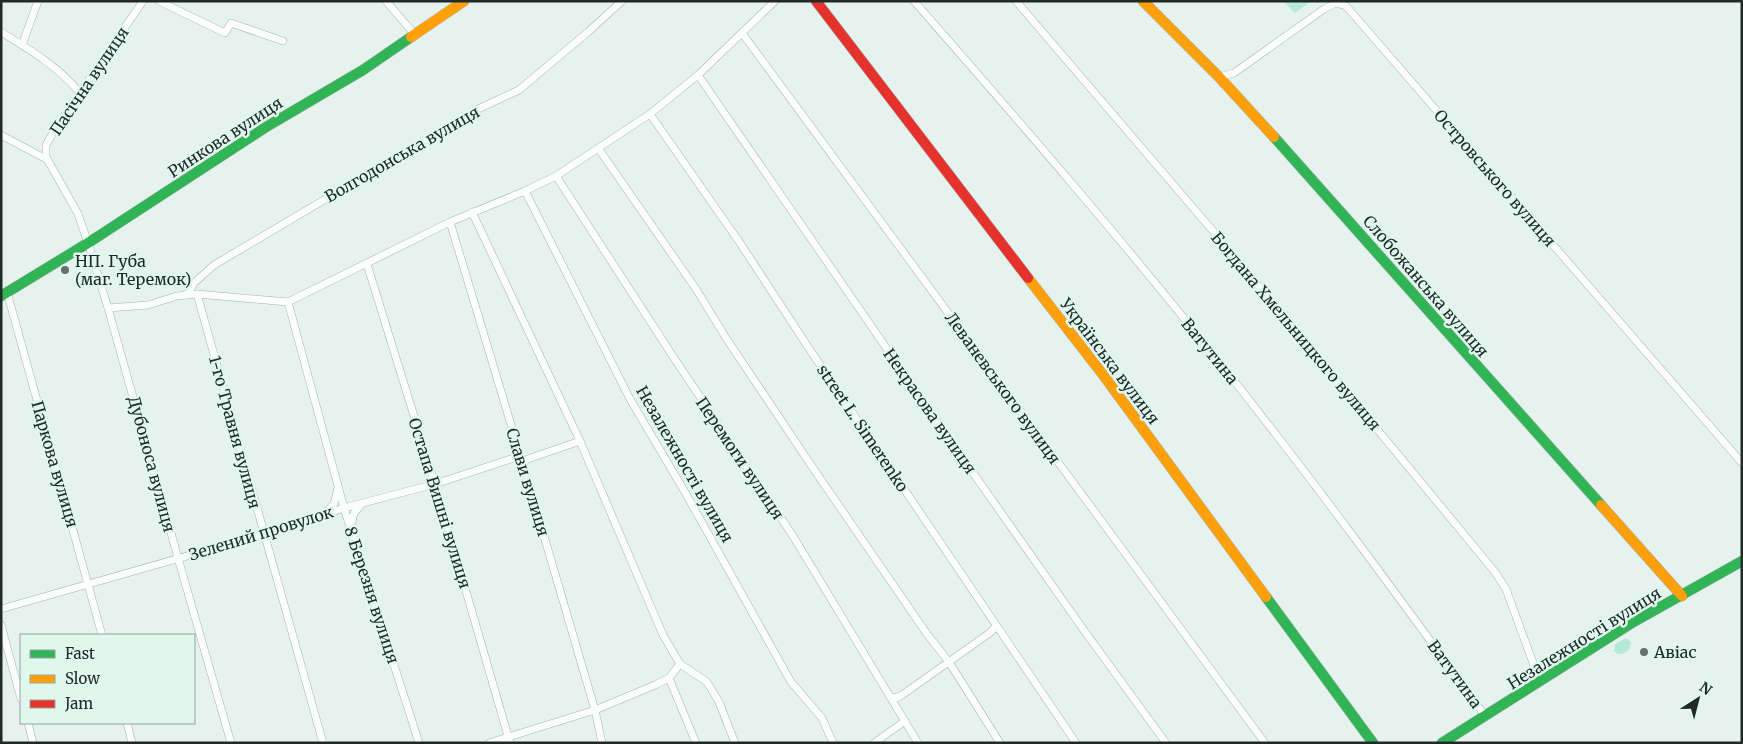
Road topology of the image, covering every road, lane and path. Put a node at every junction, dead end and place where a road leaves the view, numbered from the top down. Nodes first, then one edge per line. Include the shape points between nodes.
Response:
1 (38, 1) edge
2 (143, 1) edge
3 (159, 1) edge
4 (386, 1) edge
5 (464, 1) edge
6 (622, 1) edge
7 (775, 1) edge
8 (816, 1) edge
9 (914, 1) edge
10 (1016, 1) edge
11 (1143, 1) edge
12 (1, 32) edge
13 (742, 33) junction
14 (415, 35) junction
15 (284, 40) dead end
16 (22, 45) junction
17 (698, 75) junction
18 (1219, 77) junction
19 (80, 92) junction
20 (650, 114) junction
21 (1, 135) edge
22 (598, 148) junction
23 (48, 160) junction
24 (556, 176) junction
25 (525, 191) junction
26 (472, 212) junction
27 (450, 222) junction
28 (88, 243) junction
29 (367, 264) junction
30 (4, 294) edge
31 (197, 294) junction
32 (177, 296) junction
33 (288, 302) junction
34 (108, 308) junction
35 (580, 441) junction
36 (521, 458) junction
37 (1742, 463) edge
38 (435, 484) junction
39 (338, 485) junction
40 (366, 503) junction
41 (344, 508) junction
42 (324, 515) junction
43 (350, 529) junction
44 (264, 534) junction
45 (178, 558) junction
46 (1742, 561) edge
47 (88, 584) junction
48 (1682, 596) junction
49 (1, 609) edge
50 (1, 625) edge
51 (996, 626) junction
52 (102, 634) edge
53 (949, 662) junction
54 (680, 664) junction
55 (669, 678) junction
56 (1540, 682) junction
57 (20, 695) edge
58 (891, 697) junction
59 (595, 710) junction
60 (1486, 717) junction
61 (905, 721) junction
62 (28, 724) edge
63 (127, 724) edge
64 (509, 740) edge
65 (33, 743) edge
66 (132, 743) edge
67 (231, 743) edge
68 (324, 743) edge
69 (419, 743) edge
70 (489, 743) edge
71 (602, 743) edge
72 (696, 743) edge
73 (735, 743) edge
74 (833, 743) edge
75 (874, 743) edge
76 (918, 743) edge
77 (1000, 743) edge
78 (1076, 743) edge
79 (1166, 743) edge
80 (1265, 743) edge
81 (1373, 743) edge
82 (1442, 743) edge

1 - 16 street
2 - 19 street, Пасічна вулиця
3 - 15 street via 225,33 231,23
4 - 14 street
5 - 14 main road, Ринкова вулиця
6 - 32 street, Волгодонська вулиця via 519,90 476,110 214,265 194,283 188,294
7 - 13 street
8 - 81 main road, Українська вулиця via 1104,376
9 - 60 street, Ватутина via 1116,235 1223,366
10 - 56 street, Богдана Хмельницкого вулиця via 1225,245 1495,572 1506,589
11 - 18 main road, Слобожанська вулиця
12 - 16 street
13 - 17 street
13 - 80 street, Леваневського вулиця
14 - 28 main road, Ринкова вулиця via 363,70 266,126
16 - 19 street
17 - 20 street
17 - 79 street, Некрасова вулиця via 965,462
18 - 37 street, Островського вулиця via 1234,73 1324,8 1336,3 1346,6
18 - 48 main road, Слобожанська вулиця
19 - 23 street, Пасічна вулиця via 46,146
20 - 22 street
20 - 51 street, street L. Simerenko
21 - 23 street
22 - 24 street
22 - 53 street via 815,471
23 - 28 street via 78,214
24 - 25 street
24 - 58 street, Перемоги вулиця via 793,536
25 - 26 street
25 - 74 street, Незалежності вулиця via 630,399 791,682 822,718
26 - 27 street
26 - 35 street
27 - 29 street
27 - 36 street, Слави вулиця
28 - 30 main road, Ринкова вулиця
28 - 34 street, Дубоноса вулиця
29 - 33 street
29 - 38 street, Остапа Вишні вулиця
30 - 47 street, Паркова вулиця
31 - 32 street
31 - 33 street
31 - 44 street, 1-го Травня вулиця
32 - 34 street via 148,305
33 - 39 street, 8 Березня вулиця
34 - 45 street, Дубоноса вулиця
35 - 36 street, Зелений провулок
35 - 54 street via 663,635
36 - 38 street, Зелений провулок
36 - 59 street, Слави вулиця
38 - 40 street, Зелений провулок
38 - 64 street, Остапа Вишні вулиця
39 - 41 street, 8 Березня вулиця
39 - 42 street via 334,504
40 - 41 street, Зелений провулок
40 - 43 street via 354,513
41 - 42 street, Зелений провулок
41 - 43 street, 8 Березня вулиця
42 - 44 street, Зелений провулок
43 - 69 street, 8 Березня вулиця
44 - 45 street, Зелений провулок
44 - 68 street, 1-го Травня вулиця
45 - 47 street, Зелений провулок
45 - 67 street, Дубоноса вулиця
46 - 48 main road, Незалежності вулиця
47 - 49 street, Зелений провулок
47 - 52 street, Паркова вулиця
48 - 56 main road, Незалежності вулиця via 1632,623
50 - 57 street
51 - 53 street
51 - 78 street, street L. Simerenko
53 - 58 street via 902,695
53 - 77 street
54 - 55 street
54 - 73 street via 707,682 719,702
55 - 59 street
55 - 72 street
56 - 60 main road, Незалежності вулиця
58 - 61 street, Перемоги вулиця
59 - 64 street
59 - 71 street, Слави вулиця
60 - 82 main road, Незалежності вулиця
61 - 75 street
61 - 76 street, Перемоги вулиця
62 - 65 street
63 - 66 street
64 - 70 street

